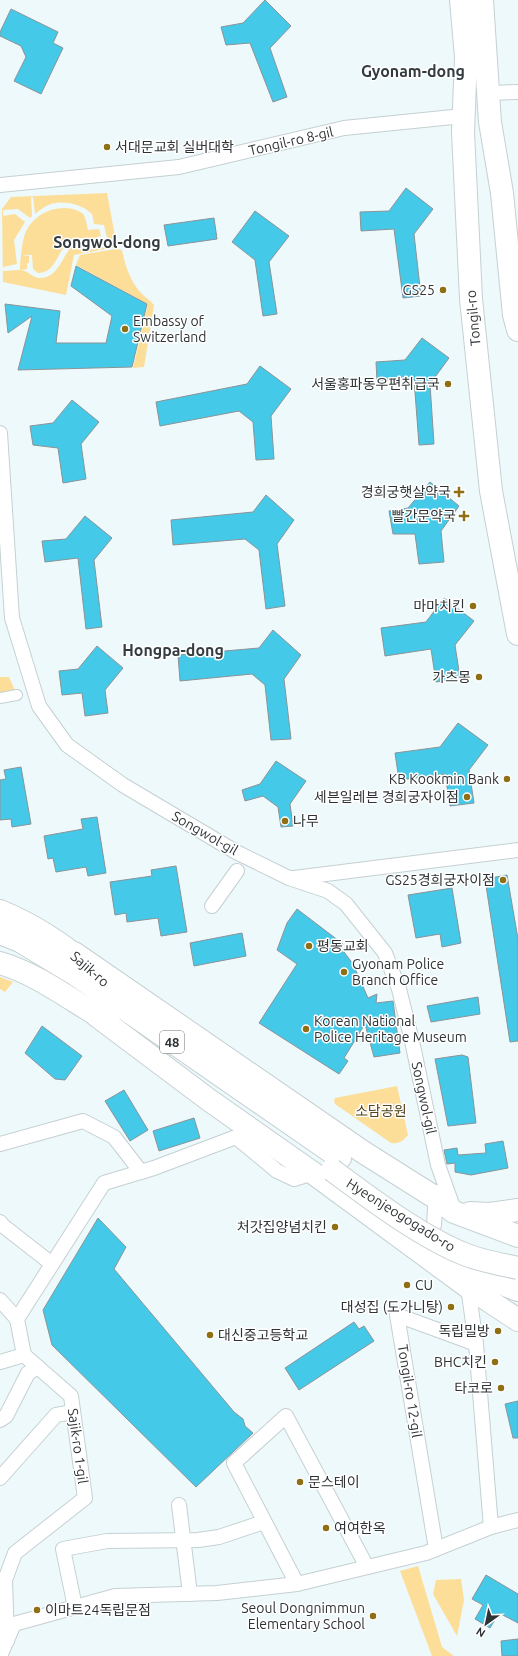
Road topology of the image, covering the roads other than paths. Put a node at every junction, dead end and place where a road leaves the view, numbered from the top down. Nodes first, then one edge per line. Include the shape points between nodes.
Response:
1 (461, 0) edge
2 (482, 0) edge
3 (518, 92) edge
4 (488, 93) junction
5 (463, 116) junction
6 (0, 185) edge
7 (518, 330) edge
8 (0, 433) edge
9 (518, 634) edge
10 (17, 694) dead end
11 (0, 698) edge
12 (518, 850) edge
13 (237, 870) dead end
14 (288, 878) junction
15 (212, 906) dead end
16 (9, 915) edge
17 (0, 932) edge
18 (0, 944) edge
19 (74, 953) junction
20 (0, 963) edge
21 (97, 1016) junction
22 (170, 1040) junction
23 (178, 1060) junction
24 (0, 1144) edge
25 (438, 1165) junction
26 (322, 1169) junction
27 (141, 1172) junction
28 (436, 1198) junction
29 (518, 1210) edge
30 (454, 1212) junction
31 (0, 1222) edge
32 (518, 1236) edge
33 (395, 1241) dead end
34 (417, 1244) junction
35 (518, 1256) edge
36 (52, 1264) junction
37 (518, 1268) edge
38 (518, 1277) edge
39 (494, 1282) junction
40 (468, 1286) junction
41 (518, 1290) edge
42 (0, 1300) edge
43 (17, 1319) junction
44 (518, 1320) edge
45 (476, 1344) junction
46 (24, 1355) junction
47 (0, 1362) edge
48 (38, 1367) junction
49 (72, 1412) junction
50 (0, 1420) edge
51 (0, 1478) edge
52 (178, 1505) dead end
53 (518, 1520) edge
54 (264, 1522) junction
55 (491, 1527) junction
56 (183, 1540) junction
57 (436, 1549) junction
58 (367, 1567) junction
59 (297, 1584) junction
60 (190, 1594) junction
61 (3, 1599) edge
62 (75, 1607) junction
63 (7, 1641) junction
64 (0, 1656) edge

1 - 5 main road, Tongil-ro via 466,57
2 - 4 main road
3 - 4 street
4 - 7 main road via 490,122 502,193 514,315
5 - 6 street, Tongil-ro 8-gil via 344,128 179,167
5 - 9 main road, Tongil-ro via 471,299 491,491
8 - 14 street, Songwol-gil via 12,618 39,706 67,745 123,785 236,852
10 - 11 street
12 - 14 street
13 - 15 street
14 - 25 street, Songwol-gil via 328,891 346,904 385,953 401,996
16 - 19 main road, Sajik-ro
17 - 22 main road, Sajik-ro / 48 via 73,973
18 - 23 main road, Sajik-ro / 48 via 46,966 99,1001
19 - 22 main road, Sajik-ro
19 - 28 main road via 363,1152
20 - 21 main road, Sajik-ro / 48 via 41,981
21 - 23 main road, Sajik-ro / 48
21 - 26 main road via 209,1100
22 - 26 main road, Sajik-ro / 48
23 - 26 main road, Sajik-ro / 48
24 - 27 street via 83,1121 114,1137
25 - 28 street
25 - 30 street, Songwol-gil
26 - 27 street via 294,1179 277,1171 236,1138
26 - 33 street via 392,1241
26 - 34 main road
26 - 35 main road, Hyeonjeogogado-ro / 48 via 419,1213 463,1238
26 - 37 main road, Hyeonjeogogado-ro / 48, bridge via 438,1241 465,1254
27 - 36 street via 104,1183
28 - 30 main road
28 - 34 street via 434,1225 425,1239
29 - 30 main road via 490,1214
30 - 32 main road
31 - 36 street
34 - 39 main road via 464,1270
34 - 40 main road
36 - 43 street
38 - 39 main road via 510,1281
39 - 41 main road
40 - 44 main road
40 - 45 street
42 - 43 street
43 - 46 street
45 - 55 street
45 - 57 street, Tongil-ro 12-gil via 397,1315
46 - 47 street
46 - 48 street, Sajik-ro 1-gil
48 - 49 street, Sajik-ro 1-gil via 71,1396
48 - 50 street via 28,1373 6,1416
49 - 51 street via 56,1414
49 - 61 street, Sajik-ro 1-gil via 85,1498 15,1553
52 - 56 street
53 - 55 street
54 - 56 street via 219,1537
54 - 58 street via 234,1463 286,1416
54 - 59 street
55 - 57 street
56 - 60 street
56 - 62 street via 107,1541 63,1549
57 - 58 street via 426,1554
58 - 59 street
59 - 60 street
60 - 62 street via 115,1596
61 - 63 street, Sajik-ro 1-gil
62 - 63 street via 14,1624
63 - 64 street

